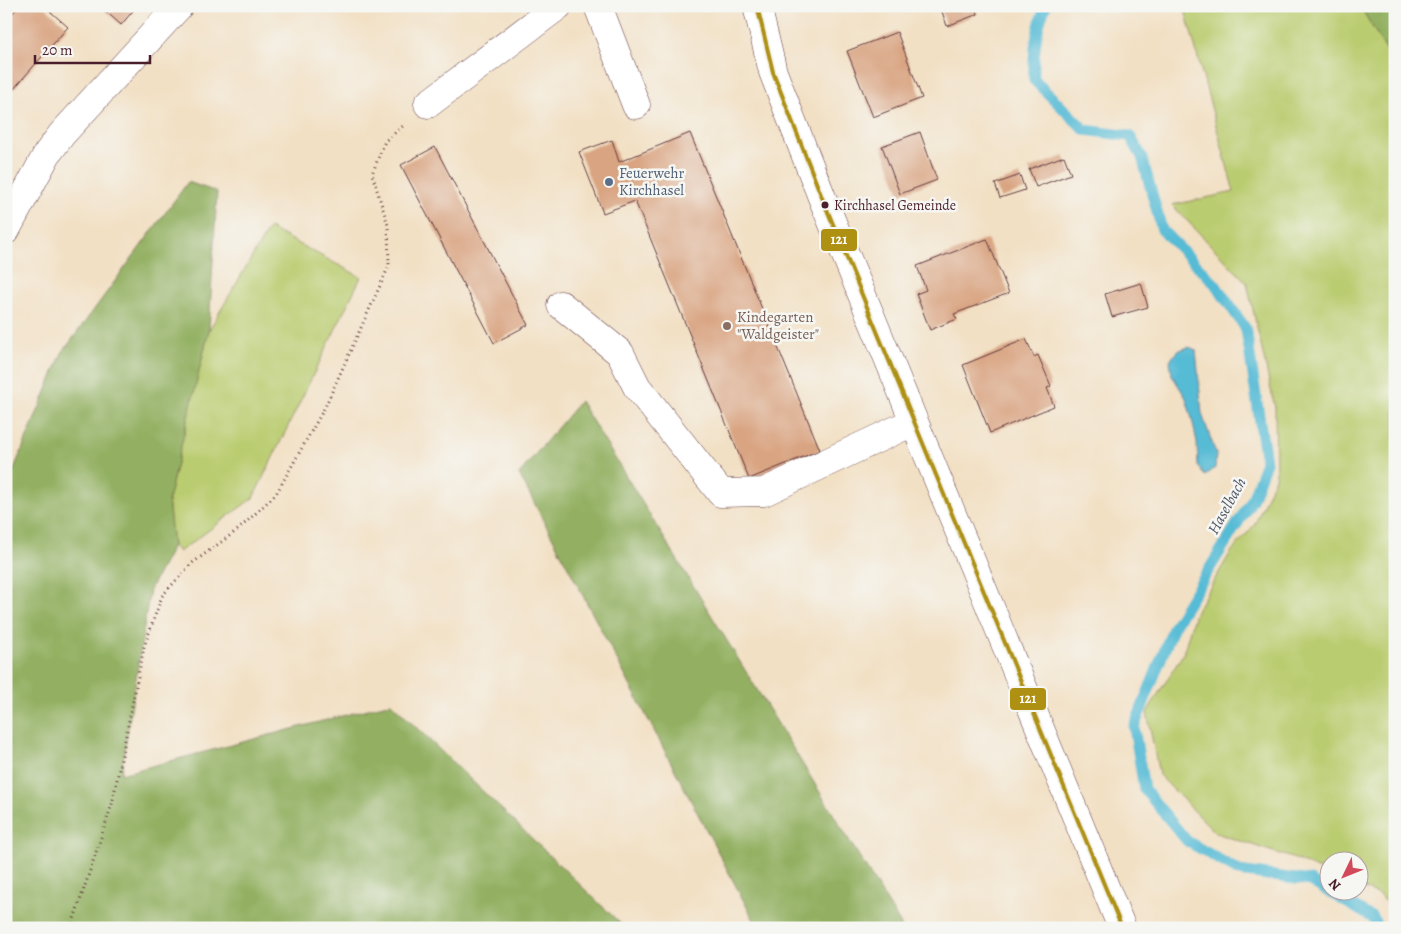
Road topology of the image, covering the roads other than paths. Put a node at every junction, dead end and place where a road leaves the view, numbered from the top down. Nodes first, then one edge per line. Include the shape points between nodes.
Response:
1 (179, 6) edge
2 (558, 6) edge
3 (598, 6) edge
4 (757, 6) edge
5 (428, 104) road end
6 (636, 105) dead end
7 (6, 230) edge
8 (561, 306) dead end
9 (913, 422) junction
10 (1122, 928) edge

1 - 7 street via 62,134 47,154
2 - 5 street
3 - 6 street
4 - 9 street via 773,72
8 - 9 street via 620,353 637,387 721,493 764,492
9 - 10 street

